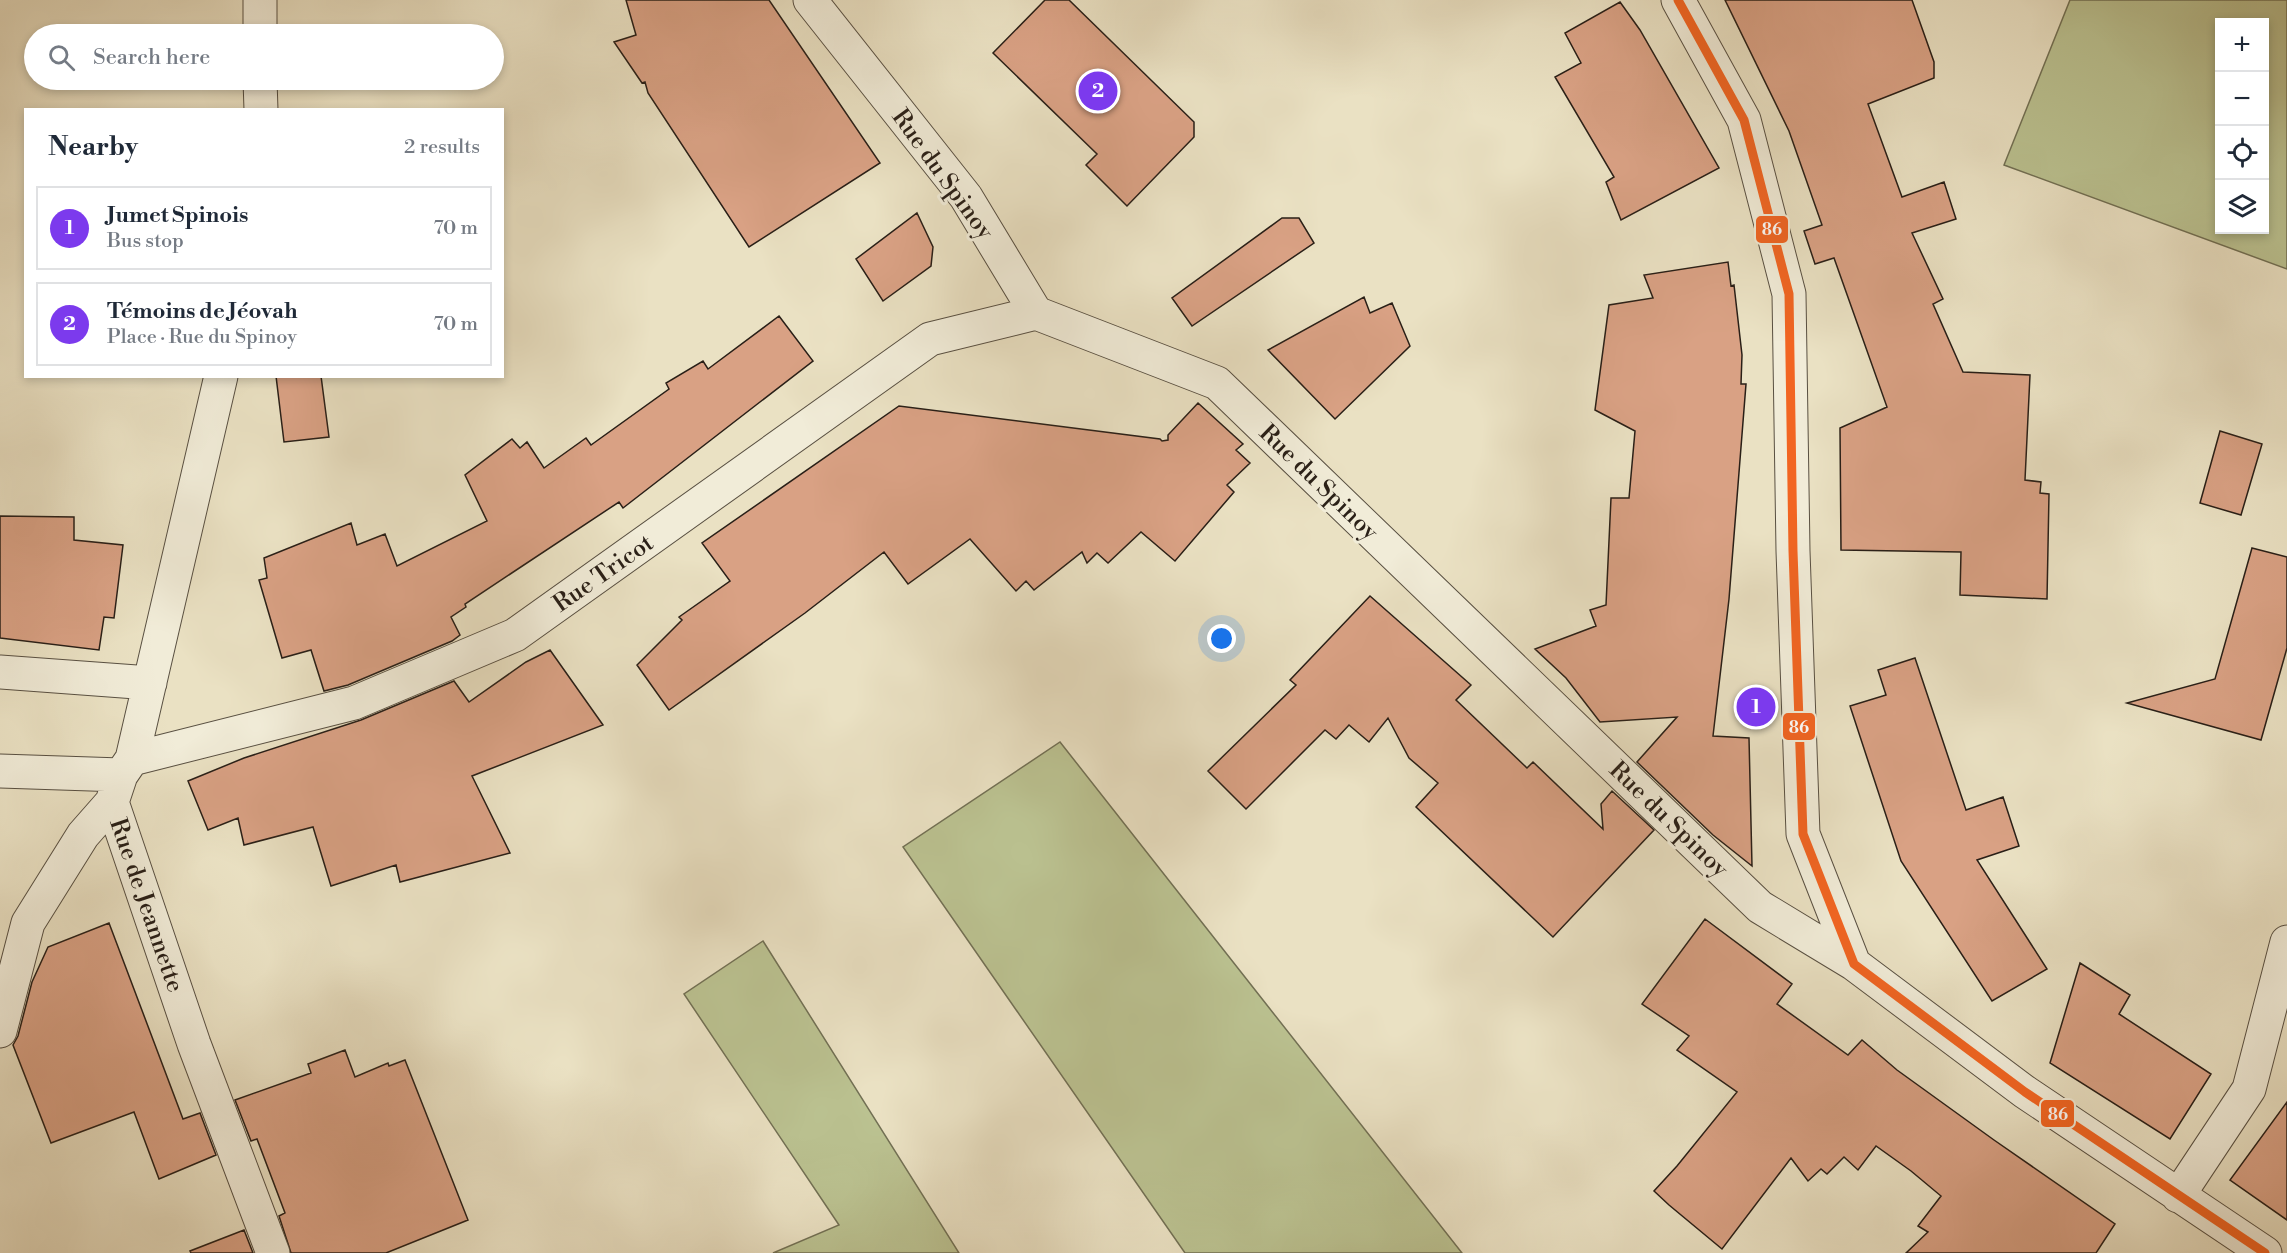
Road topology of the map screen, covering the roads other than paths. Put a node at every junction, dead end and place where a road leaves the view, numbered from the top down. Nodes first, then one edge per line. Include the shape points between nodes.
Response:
1 (260, 0) edge
2 (810, 0) edge
3 (1678, 0) edge
4 (260, 24) edge
5 (260, 90) edge
6 (261, 108) edge
7 (1036, 313) junction
8 (221, 378) edge
9 (0, 672) edge
10 (150, 683) junction
11 (0, 771) edge
12 (122, 779) junction
13 (2287, 942) edge
14 (1854, 964) junction
15 (0, 1031) edge
16 (2178, 1196) junction
17 (273, 1253) edge
18 (2265, 1253) edge

1 - 4 street
2 - 7 street, Rue du Spinoy via 966,197
3 - 14 street via 1744,120 1789,294 1792,551 1803,834
5 - 6 street
7 - 12 street, Rue Tricot via 930,339 515,635 354,703
7 - 14 street, Rue du Spinoy via 1217,383 1760,907
8 - 10 street
9 - 10 street
10 - 12 street
11 - 12 street, Rue Tricot
12 - 15 street via 28,923
12 - 17 street, Rue de Jeannette via 194,1044
13 - 16 street via 2249,1089
14 - 16 street, Rue du Spinoy via 2025,1092
16 - 18 street, Rue du Spinoy

